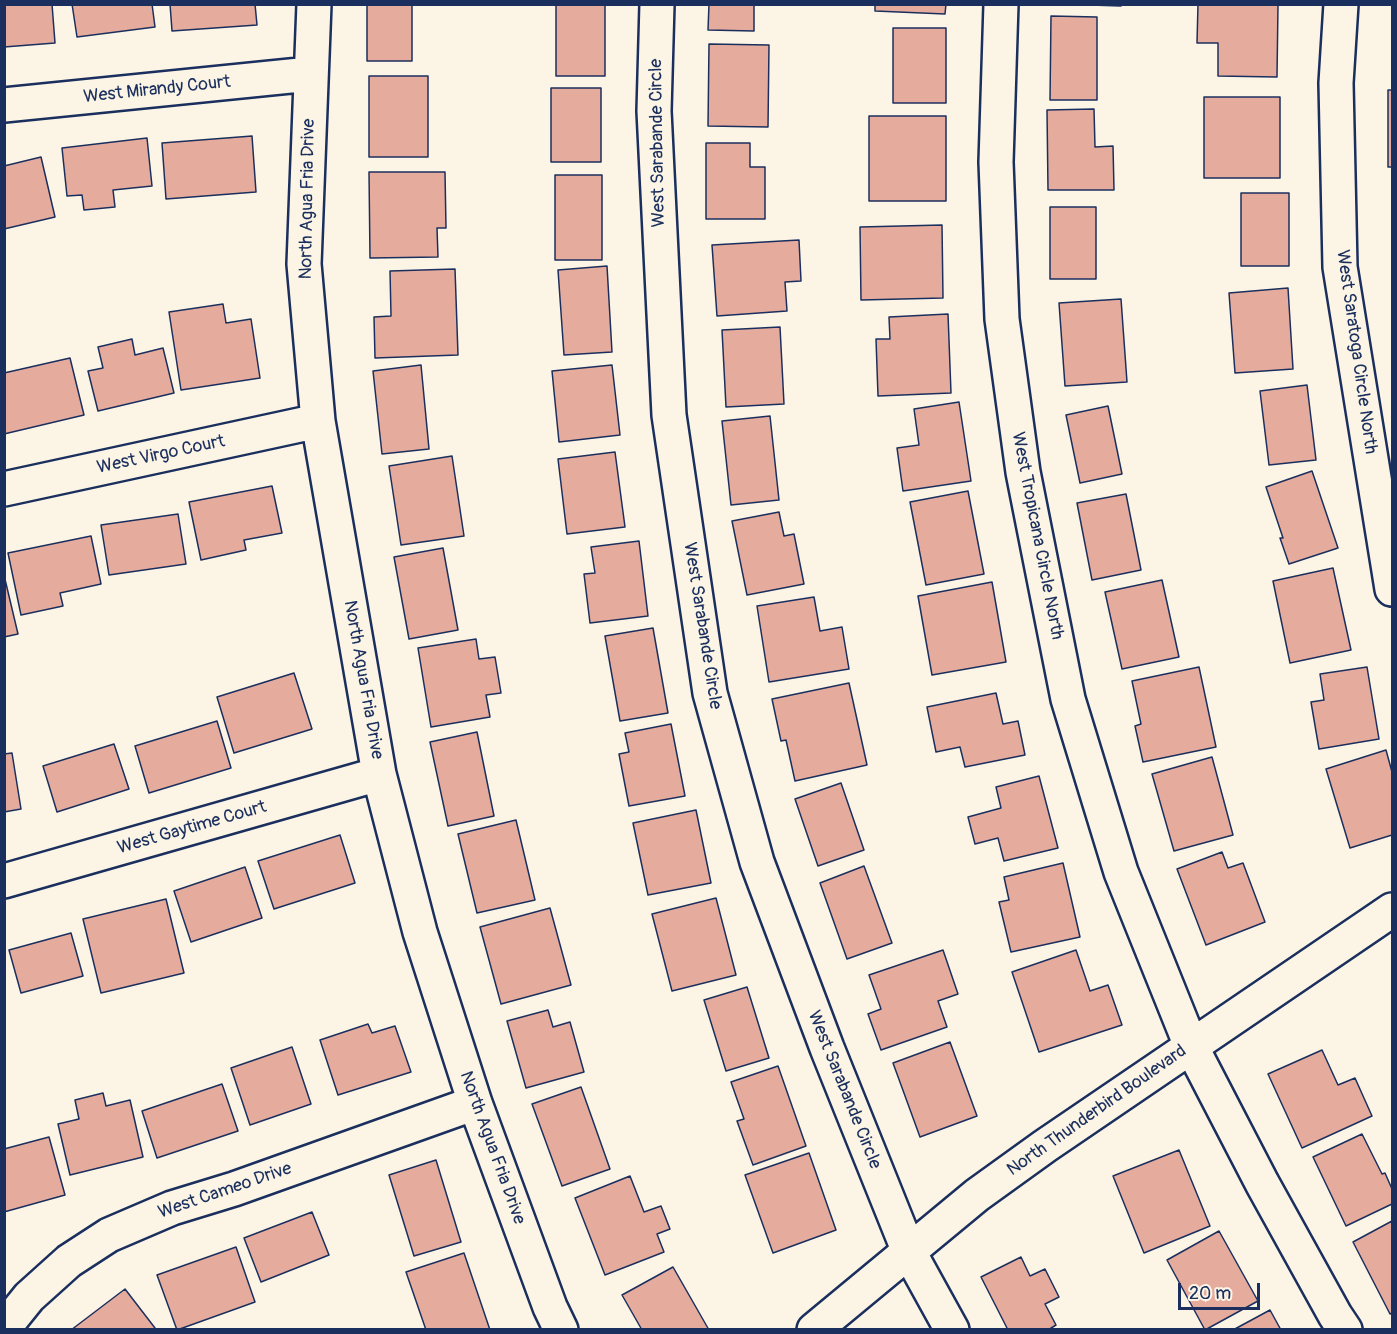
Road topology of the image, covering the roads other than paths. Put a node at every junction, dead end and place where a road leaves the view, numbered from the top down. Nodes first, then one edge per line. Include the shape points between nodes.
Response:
1 (314, 4) edge
2 (657, 4) edge
3 (1001, 4) edge
4 (1341, 4) edge
5 (310, 74) junction
6 (4, 105) edge
7 (318, 421) junction
8 (4, 489) edge
9 (1392, 589) edge
10 (379, 774) junction
11 (4, 881) edge
12 (1392, 910) edge
13 (1191, 1046) junction
14 (475, 1103) junction
15 (909, 1252) junction
16 (4, 1328) edge
17 (561, 1329) edge
18 (814, 1329) edge
19 (952, 1329) edge
20 (1345, 1329) edge

1 - 5 street, North Agua Fria Drive
2 - 15 street, West Sarabande Circle via 654,111 669,415 710,693 758,862 826,1048
3 - 13 street, West Tropicana Circle North via 996,162 1002,319 1023,472 1068,699 1121,872
4 - 9 street, West Saratoga Circle North via 1336,83 1340,267
5 - 6 street, West Mirandy Court
5 - 7 street, North Agua Fria Drive via 304,264
7 - 8 street, West Virgo Court
7 - 10 street, North Agua Fria Drive
10 - 11 street, West Gaytime Court
10 - 14 street, North Agua Fria Drive via 420,932
12 - 13 street, North Thunderbird Boulevard
13 - 15 street, North Thunderbird Boulevard via 977,1195
13 - 20 street, West Tropicana Circle North via 1262,1183
14 - 16 street, West Cameo Drive via 172,1208 109,1234 53,1275
14 - 17 street, North Agua Fria Drive
15 - 18 street, North Thunderbird Boulevard
15 - 19 street, West Sarabande Circle

